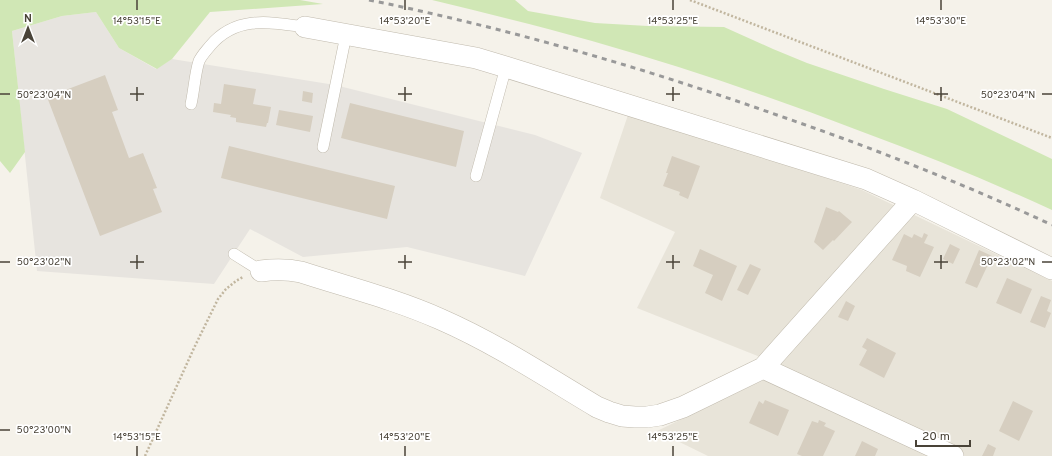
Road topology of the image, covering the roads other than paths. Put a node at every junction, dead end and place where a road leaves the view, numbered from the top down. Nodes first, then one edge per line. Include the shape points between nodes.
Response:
1 (305, 27) joint
2 (346, 35) junction
3 (506, 68) junction
4 (191, 104) dead end
5 (323, 147) dead end
6 (476, 176) dead end
7 (913, 200) junction
8 (234, 254) dead end
9 (1052, 269) edge
10 (261, 271) joint
11 (763, 368) junction
12 (953, 456) edge

1 - 2 street
1 - 4 lane via 261,22 237,26 217,38 199,63
2 - 3 street via 476,58
2 - 5 lane
3 - 6 lane
3 - 7 street via 866,179
7 - 9 street
7 - 11 street
8 - 10 lane
10 - 11 street via 274,269 301,272 412,307 463,329 597,407 622,416 647,417 672,412
11 - 12 street

